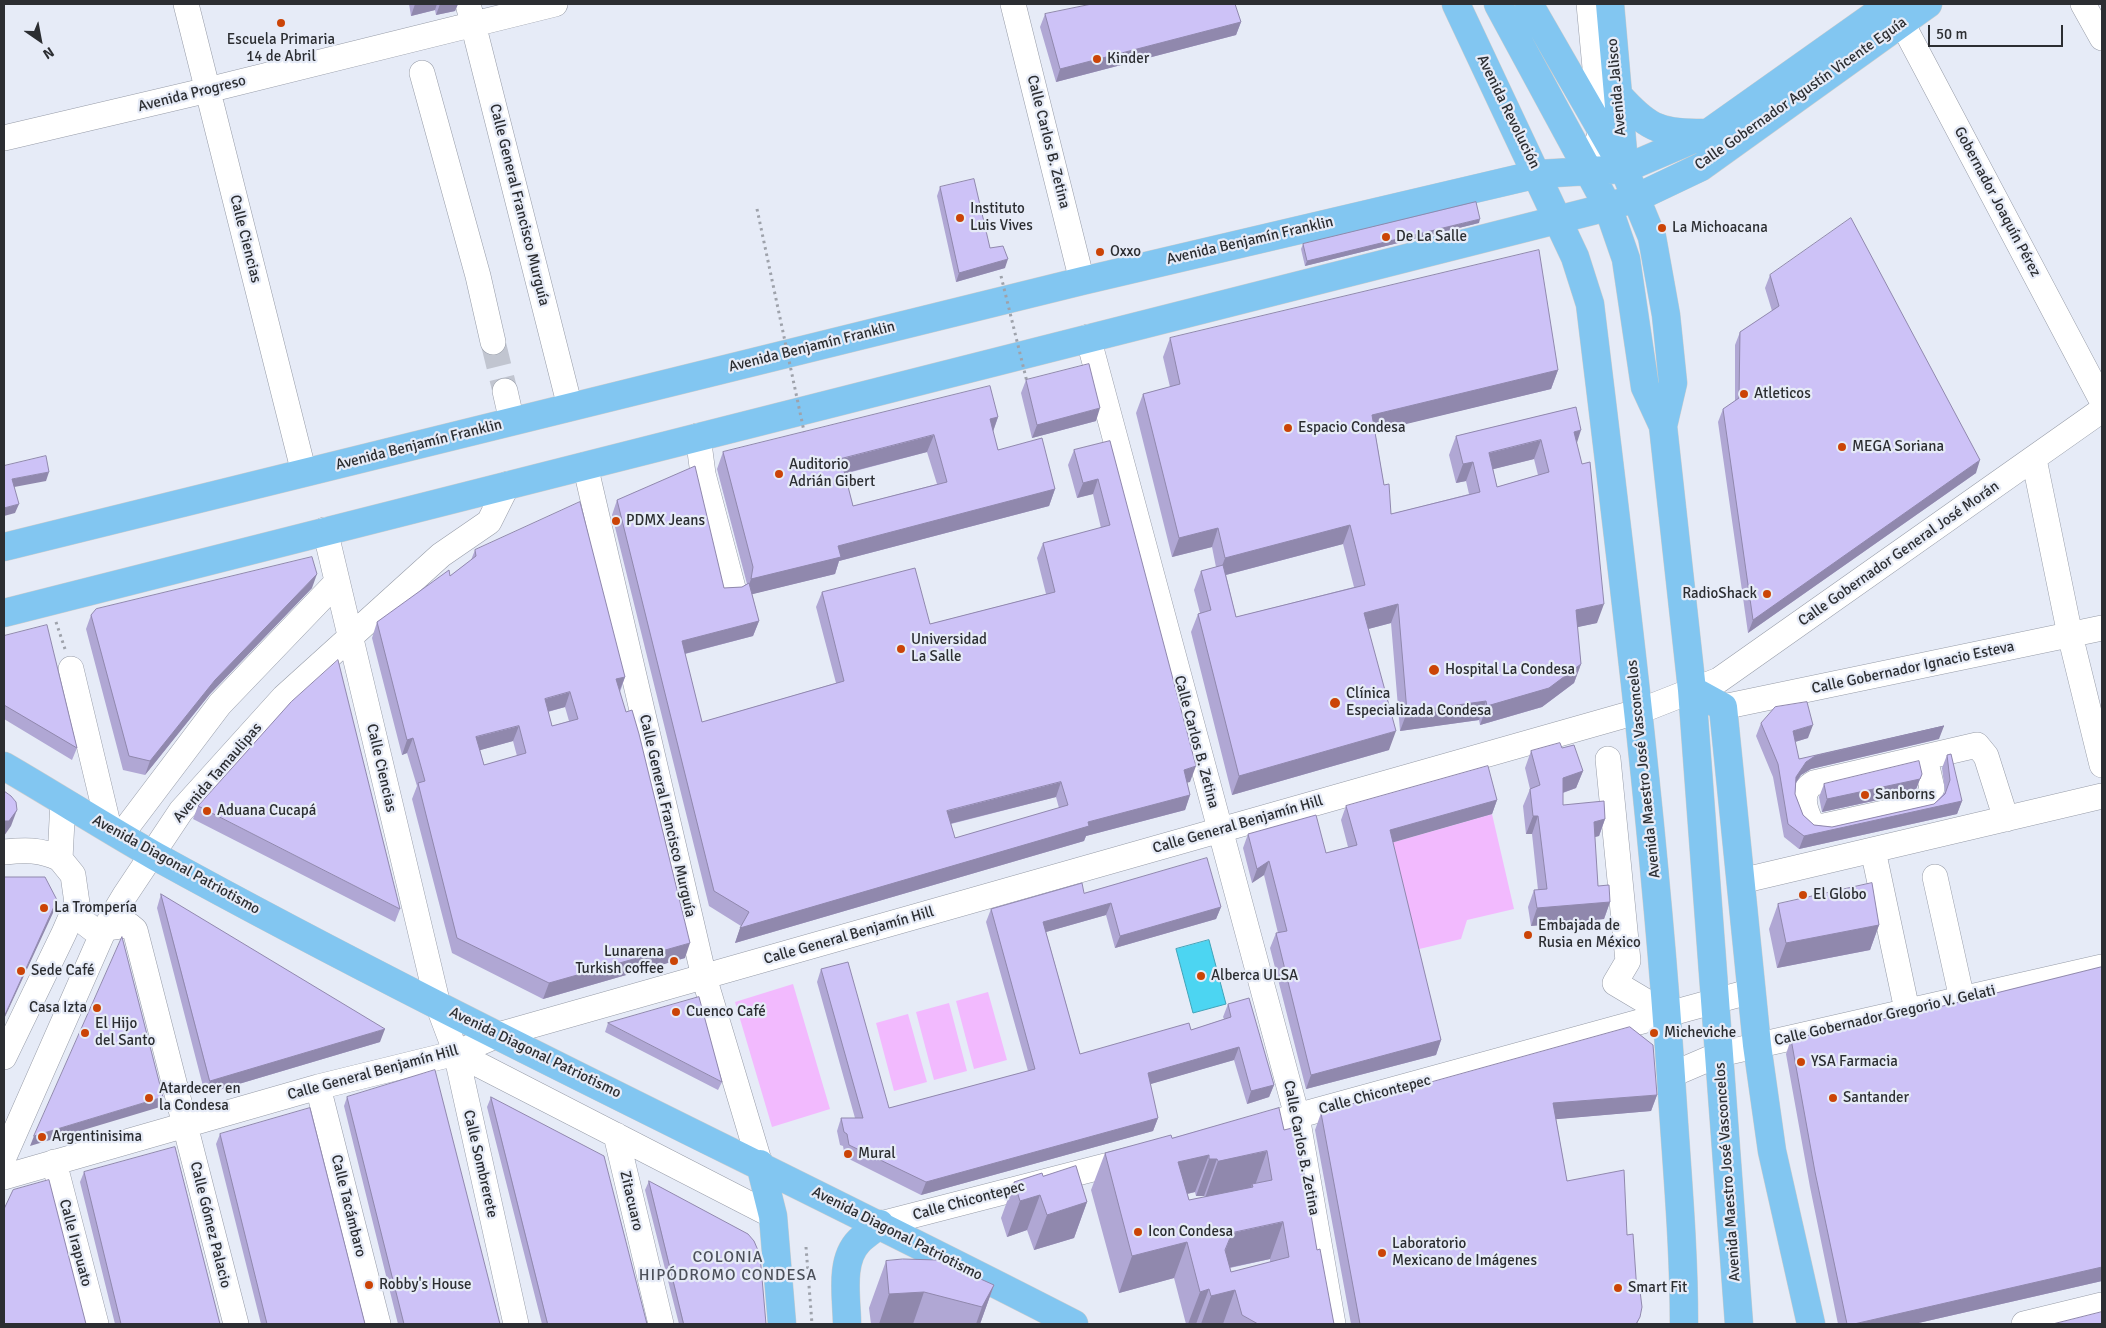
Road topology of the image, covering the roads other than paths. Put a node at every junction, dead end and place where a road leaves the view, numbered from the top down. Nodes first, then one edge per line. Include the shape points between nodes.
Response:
1 (186, 4) edge
2 (555, 4) edge
3 (1013, 4) edge
4 (1456, 4) edge
5 (1498, 4) edge
6 (1529, 4) edge
7 (1589, 4) edge
8 (1610, 4) edge
9 (1928, 4) edge
10 (2083, 4) edge
11 (1894, 10) edge
12 (471, 14) edge
13 (2102, 38) edge
14 (422, 73) dead end
15 (208, 90) junction
16 (1618, 95) junction
17 (1601, 131) junction
18 (1708, 133) junction
19 (4, 138) edge
20 (1624, 169) junction
21 (1588, 171) junction
22 (1538, 174) junction
23 (1638, 197) junction
24 (1608, 207) junction
25 (1559, 221) junction
26 (1082, 281) junction
27 (1088, 337) junction
28 (493, 342) tunnel mouth
29 (504, 391) tunnel mouth
30 (2102, 400) edge
31 (570, 407) junction
32 (2102, 410) edge
33 (512, 422) junction
34 (1663, 426) junction
35 (698, 436) junction
36 (2034, 459) junction
37 (585, 465) junction
38 (304, 473) junction
39 (508, 484) junction
40 (325, 530) junction
41 (4, 548) edge
42 (337, 582) junction
43 (733, 588) edge
44 (4, 612) edge
45 (2102, 628) edge
46 (2070, 635) junction
47 (351, 638) junction
48 (72, 669) dead end
49 (1692, 690) junction
50 (1723, 707) junction
51 (1640, 711) junction
52 (1925, 758) junction
53 (1608, 759) dead end
54 (2102, 765) edge
55 (4, 766) edge
56 (2102, 796) edge
57 (63, 801) junction
58 (2006, 818) junction
59 (1220, 830) junction
60 (115, 832) junction
61 (1872, 850) junction
62 (4, 852) edge
63 (153, 854) junction
64 (60, 859) junction
65 (1935, 877) dead end
66 (1741, 881) junction
67 (72, 914) junction
68 (104, 930) junction
69 (2102, 967) edge
70 (704, 977) junction
71 (1752, 991) junction
72 (1962, 999) junction
73 (1716, 1000) junction
74 (438, 1005) junction
75 (1907, 1010) junction
76 (1667, 1014) junction
77 (498, 1035) junction
78 (1757, 1045) junction
79 (456, 1053) junction
80 (1720, 1054) junction
81 (4, 1057) edge
82 (1671, 1075) junction
83 (318, 1087) junction
84 (1297, 1116) junction
85 (185, 1125) junction
86 (1260, 1126) edge
87 (616, 1135) junction
88 (1155, 1153) edge
89 (4, 1157) edge
90 (54, 1162) junction
91 (760, 1164) junction
92 (4, 1177) edge
93 (773, 1216) junction
94 (880, 1224) junction
95 (1684, 1279) junction
96 (2102, 1305) edge
97 (96, 1324) edge
98 (236, 1324) edge
99 (378, 1324) edge
100 (516, 1324) edge
101 (660, 1324) edge
102 (782, 1324) edge
103 (847, 1324) edge
104 (1074, 1324) edge
105 (1333, 1324) edge
106 (1669, 1324) edge
107 (1684, 1324) edge
108 (1738, 1324) edge
109 (1811, 1324) edge
110 (2024, 1324) edge

1 - 15 street, Calle Ciencias
2 - 12 street, Avenida Progreso
3 - 26 street, Calle Carlos B. Zetina
4 - 22 main road, Avenida Revolución
5 - 21 main road
6 - 17 main road
7 - 17 street
8 - 16 main road, Avenida Jalisco
9 - 11 main road, Calle Gobernador Agustín Vicente Eguía
10 - 13 street
11 - 18 main road, Calle Gobernador Agustín Vicente Eguía
11 - 23 main road, Calle Gobernador Agustín Vicente Eguía via 1701,167
11 - 30 street, Gobernador Joaquín Pérez
12 - 15 street, Avenida Progreso
12 - 31 street, Calle General Francisco Murguía
14 - 28 street
15 - 19 street, Avenida Progreso
15 - 38 street, Calle Ciencias
16 - 18 main road via 1645,122 1664,131
16 - 20 main road, Avenida Jalisco
17 - 20 main road
17 - 21 street
18 - 20 main road, Calle Gobernador Agustín Vicente Eguía
20 - 21 main road, Avenida Benjamín Franklin
20 - 23 main road
21 - 22 main road, Avenida Benjamín Franklin
21 - 24 main road
22 - 25 main road, Avenida Revolución
22 - 26 main road, Avenida Benjamín Franklin
23 - 24 main road, Calle Gobernador Agustín Vicente Eguía
23 - 34 main road, Avenida Maestro José Vasconcelos via 1652,237 1666,315 1673,383
24 - 25 main road, Calle Gobernador Agustín Vicente Eguía
24 - 34 main road, Avenida Maestro José Vasconcelos via 1626,259 1645,387
25 - 27 main road
25 - 51 main road, Avenida Maestro José Vasconcelos via 1585,282 1590,304
26 - 31 main road, Avenida Benjamín Franklin
27 - 35 main road
27 - 59 street, Calle Carlos B. Zetina
29 - 33 street
31 - 33 main road, Avenida Benjamín Franklin
32 - 36 street, Calle Gobernador General José Morán
33 - 38 main road, Avenida Benjamín Franklin
34 - 49 main road, Avenida Maestro José Vasconcelos
35 - 37 main road
35 - 43 street via 704,474
36 - 46 street
36 - 49 street, Calle Gobernador General José Morán via 1719,680
37 - 39 main road
37 - 70 street, Calle General Francisco Murguía
38 - 41 main road, Avenida Benjamín Franklin
39 - 40 main road
39 - 47 street, Avenida Tamaulipas via 489,522 441,555
40 - 42 street, Calle Ciencias
40 - 44 main road
42 - 47 street, Calle Ciencias
42 - 60 street via 220,704
45 - 46 street, Calle Gobernador Ignacio Esteva
46 - 50 street, Calle Gobernador Ignacio Esteva
46 - 54 street
47 - 63 street, Avenida Tamaulipas via 284,697 181,811
47 - 74 street, Calle Ciencias
48 - 60 street
49 - 50 main road
49 - 51 street, Calle General Benjamín Hill
49 - 73 main road, Avenida Maestro José Vasconcelos
50 - 66 main road
51 - 59 street, Calle General Benjamín Hill
51 - 76 main road, Avenida Maestro José Vasconcelos
52 - 52 street via 1808,786 1804,799 1811,822 1824,826 1921,805 1931,795 1932,788
52 - 58 street via 1977,745 1983,750
53 - 76 street via 1628,962 1615,983
55 - 57 main road, Avenida Diagonal Patriotismo
56 - 58 street
57 - 60 main road, Avenida Diagonal Patriotismo
57 - 64 street
58 - 61 street
59 - 70 street, Calle General Benjamín Hill
59 - 84 street, Calle Carlos B. Zetina
60 - 63 main road, Avenida Diagonal Patriotismo
61 - 66 street
61 - 75 street
62 - 64 street via 47,852
63 - 68 street, Avenida Tamaulipas
63 - 74 main road, Avenida Diagonal Patriotismo
64 - 67 street via 72,875 77,903
65 - 72 street
66 - 71 main road
67 - 68 street via 94,930
67 - 81 street
68 - 85 street, Calle Gómez Palacio via 129,925 135,930
68 - 89 street, Avenida Tamaulipas
69 - 72 street, Calle Gobernador Gregorio V. Gelati
70 - 77 street, Calle General Benjamín Hill
70 - 91 street, Calle General Francisco Murguía
71 - 73 street, Calle Chicontepec
71 - 78 main road
72 - 75 street, Calle Gobernador Gregorio V. Gelati
73 - 76 street, Calle Chicontepec
73 - 80 main road, Avenida Maestro José Vasconcelos
74 - 77 main road, Avenida Diagonal Patriotismo
74 - 79 street, Calle Sombrerete
75 - 78 street, Calle Gobernador Gregorio V. Gelati
76 - 82 main road, Avenida Maestro José Vasconcelos
76 - 84 street, Calle Chicontepec
77 - 79 street, Calle General Benjamín Hill
77 - 91 main road, Avenida Diagonal Patriotismo
78 - 80 street, Calle Gobernador Gregorio V. Gelati
78 - 109 main road via 1779,1188
79 - 83 street, Calle General Benjamín Hill
79 - 87 street
79 - 100 street, Calle Sombrerete
80 - 82 street, Calle Gobernador Gregorio V. Gelati
80 - 108 main road, Avenida Maestro José Vasconcelos
82 - 95 main road, Avenida Maestro José Vasconcelos
83 - 85 street, Calle General Benjamín Hill
83 - 99 street, Calle Tacámbaro
84 - 86 street, Calle Chicontepec
84 - 105 street, Calle Carlos B. Zetina
85 - 90 street, Calle General Benjamín Hill
85 - 98 street, Calle Gómez Palacio
87 - 93 street
87 - 101 street, Zitacuaro
88 - 94 street, Calle Chicontepec
90 - 92 street, Calle General Benjamín Hill
90 - 97 street, Calle Irapuato
91 - 93 main road
91 - 94 main road, Avenida Diagonal Patriotismo
93 - 102 main road
94 - 103 main road via 858,1242 852,1252 846,1273
94 - 104 main road, Avenida Diagonal Patriotismo
95 - 106 main road
95 - 107 main road, Avenida Maestro José Vasconcelos
96 - 110 street

